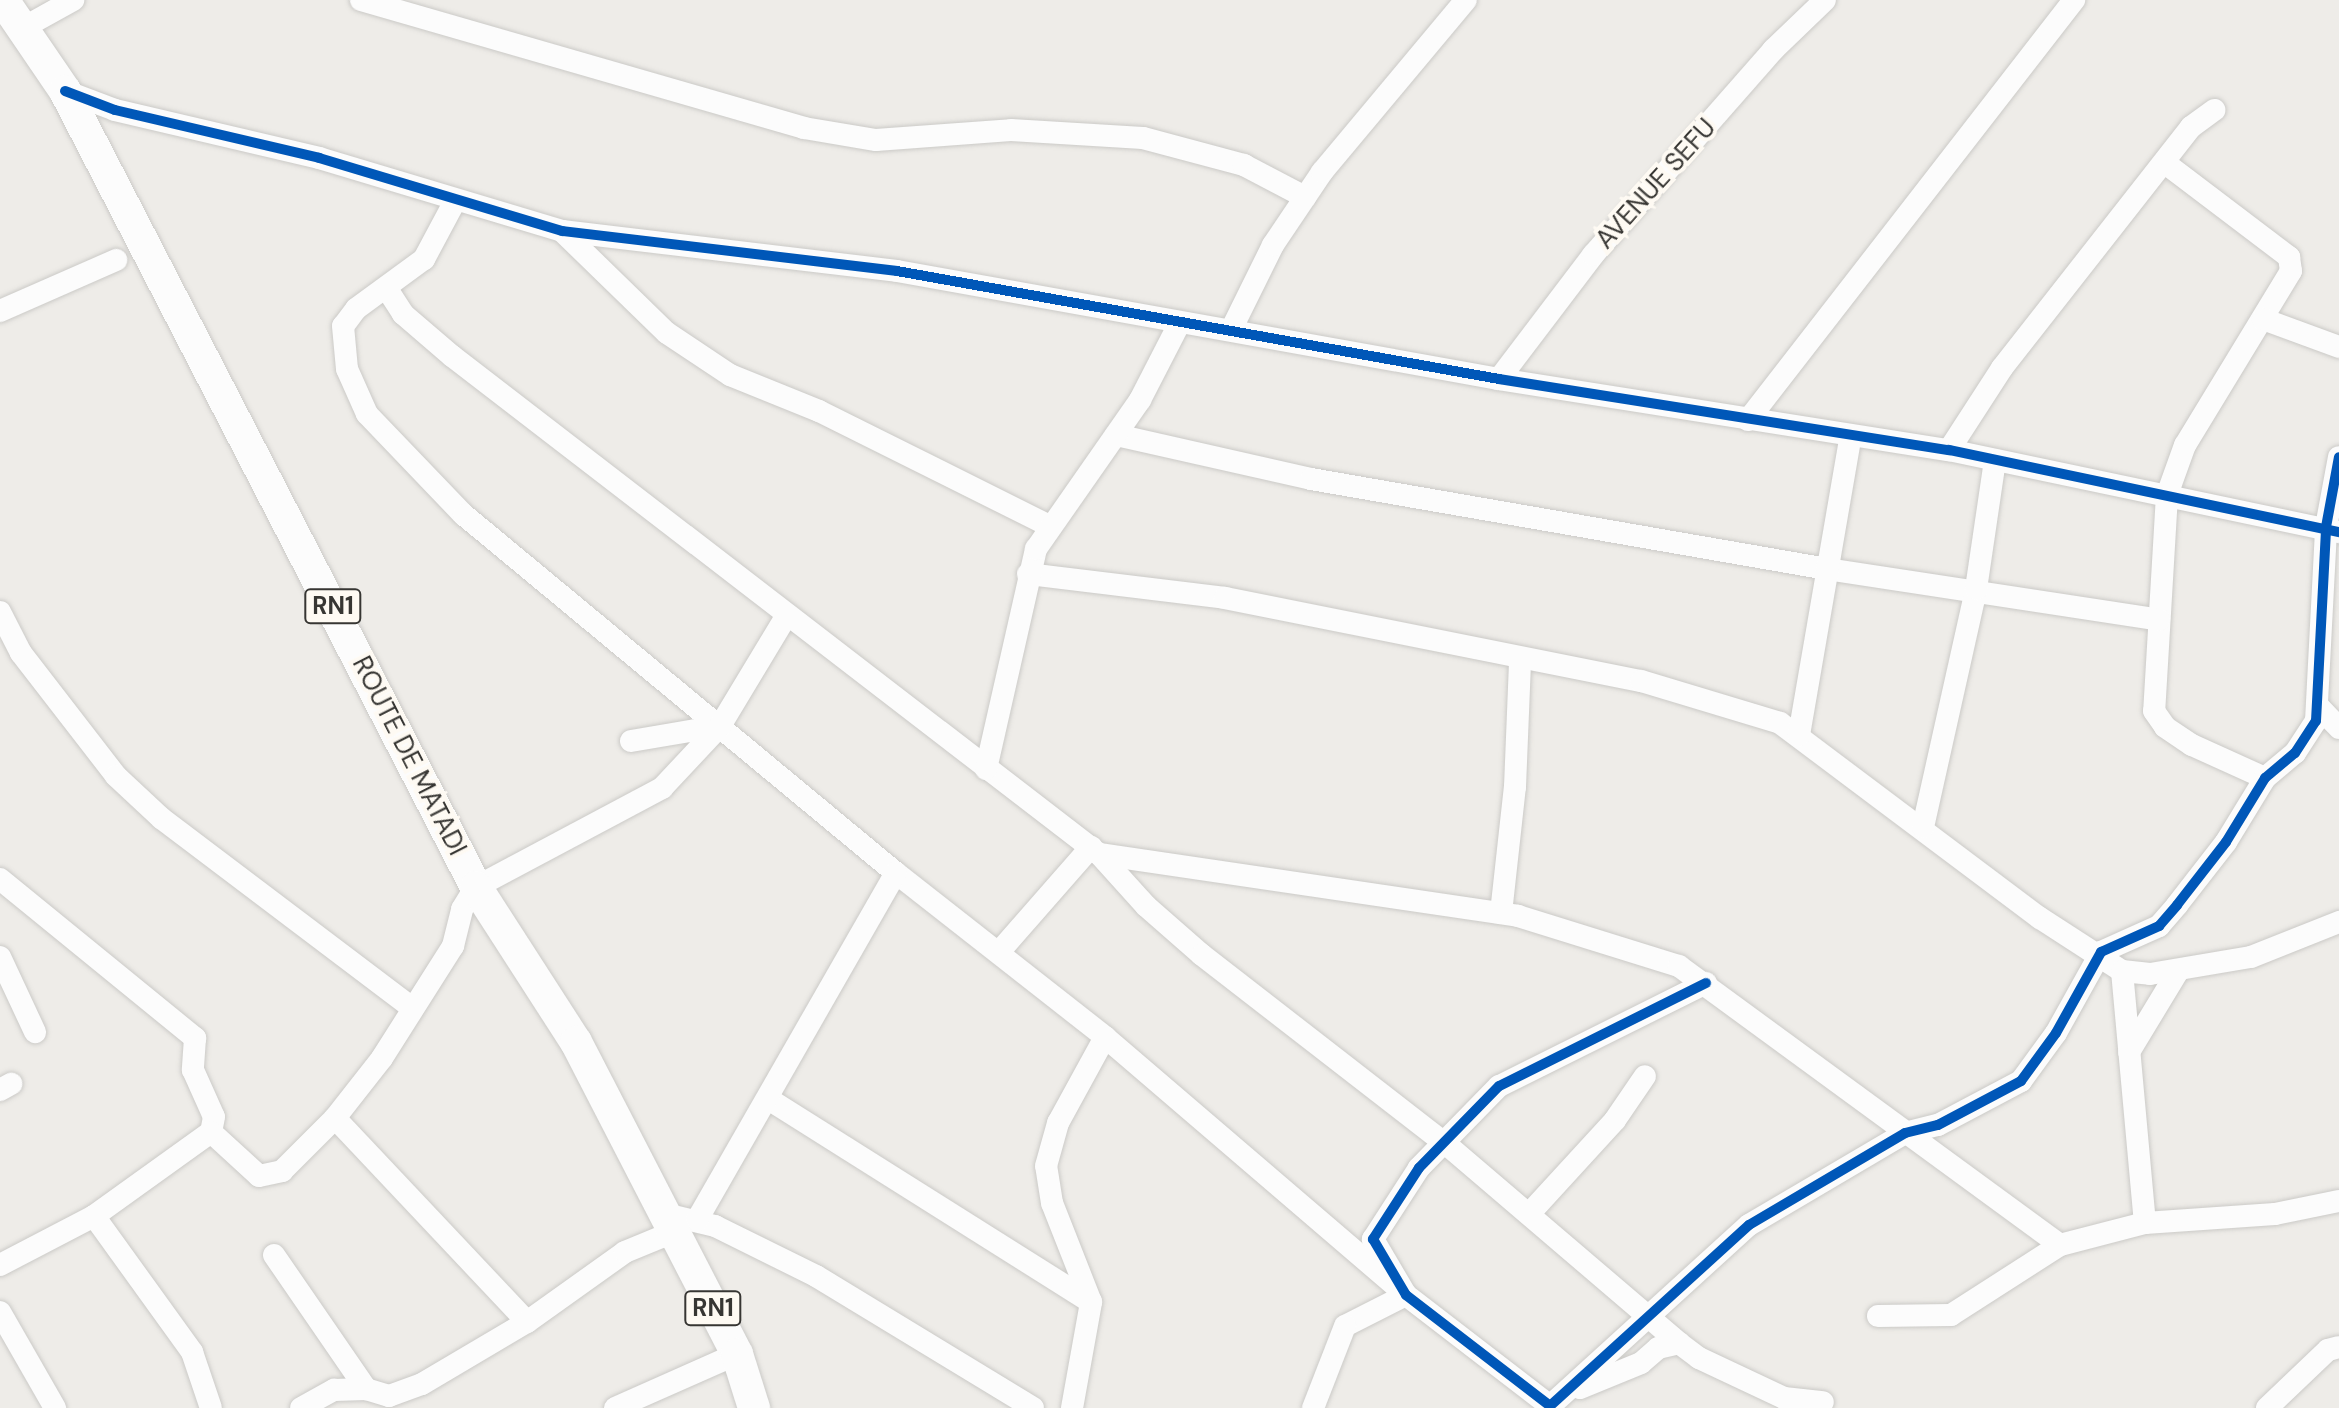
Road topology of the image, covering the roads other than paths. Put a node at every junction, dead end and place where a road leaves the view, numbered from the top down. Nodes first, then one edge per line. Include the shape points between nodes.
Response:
1 (3, 0) edge
2 (73, 0) edge
3 (361, 0) edge
4 (1466, 0) edge
5 (1825, 0) edge
6 (2074, 0) edge
7 (21, 29) junction
8 (65, 91) junction
9 (2214, 110) dead end
10 (2165, 163) junction
11 (1305, 197) junction
12 (455, 201) junction
13 (562, 231) junction
14 (116, 260) dead end
15 (387, 289) junction
16 (0, 311) edge
17 (2263, 319) junction
18 (1179, 324) junction
19 (1231, 330) junction
20 (2339, 347) edge
21 (1499, 379) junction
22 (1748, 420) junction
23 (1116, 435) junction
24 (1851, 435) junction
25 (1949, 450) junction
26 (1995, 460) junction
27 (2338, 462) edge
28 (2167, 495) junction
29 (1048, 525) junction
30 (2333, 529) edge
31 (1827, 569) junction
32 (1028, 574) junction
33 (1976, 589) junction
34 (0, 612) edge
35 (787, 615) junction
36 (2159, 620) junction
37 (1520, 660) junction
38 (2317, 705) junction
39 (720, 726) junction
40 (2339, 728) edge
41 (1799, 735) junction
42 (631, 741) dead end
43 (986, 769) junction
44 (2265, 778) junction
45 (1923, 827) junction
46 (1095, 851) junction
47 (896, 873) junction
48 (0, 879) edge
49 (476, 887) junction
50 (1501, 913) junction
51 (2339, 922) edge
52 (999, 952) junction
53 (2101, 952) junction
54 (0, 957) edge
55 (1679, 966) junction
56 (2122, 971) junction
57 (2178, 971) junction
58 (1706, 983) junction
59 (1673, 1000) junction
60 (412, 1008) junction
61 (35, 1032) dead end
62 (1105, 1037) junction
63 (2129, 1052) junction
64 (1645, 1076) dead end
65 (770, 1100) junction
66 (335, 1118) junction
67 (211, 1132) junction
68 (1905, 1133) junction
69 (1446, 1144) junction
70 (2339, 1201) edge
71 (1529, 1214) junction
72 (94, 1216) junction
73 (677, 1222) junction
74 (2145, 1223) junction
75 (2060, 1245) junction
76 (274, 1255) dead end
77 (0, 1265) edge
78 (1406, 1295) junction
79 (1091, 1302) junction
80 (0, 1312) edge
81 (1649, 1314) junction
82 (1878, 1316) dead end
83 (527, 1322) junction
84 (1679, 1343) junction
85 (2339, 1347) edge
86 (737, 1354) junction
87 (356, 1395) edge
88 (1563, 1396) junction
89 (1823, 1402) dead end
90 (55, 1408) edge
91 (211, 1408) edge
92 (301, 1408) edge
93 (615, 1408) edge
94 (754, 1408) edge
95 (1032, 1408) edge
96 (1072, 1408) edge
97 (1313, 1408) edge
98 (2267, 1408) edge

1 - 7 highway, ROUTE DE MATADI / RN1
2 - 7 street
3 - 11 street via 804,128 876,140 1011,130 1143,138 1244,165
4 - 11 street
5 - 21 street, AVENUE SEFU via 1773,50 1593,255
6 - 22 street
7 - 8 highway, ROUTE DE MATADI / RN1
8 - 12 street via 115,110 319,158
8 - 49 highway, ROUTE DE MATADI / RN1
9 - 10 street via 2191,127
10 - 17 street via 2289,257 2291,271
10 - 25 street via 2002,368
11 - 19 street
12 - 13 street
12 - 15 street via 424,259
13 - 18 street via 897,271
13 - 29 street via 667,333 730,375 819,411
14 - 16 street
15 - 35 street via 423,333
15 - 39 street via 356,309 341,334 347,369 367,414 464,515
17 - 20 street
17 - 28 street via 2185,445
18 - 19 street
18 - 23 street
19 - 21 street
21 - 22 street
22 - 24 street
23 - 29 street
23 - 31 street via 1311,479
24 - 25 street
24 - 31 street
25 - 26 street
26 - 28 street
26 - 33 street
27 - 30 street
28 - 30 street
28 - 36 street
29 - 32 street
30 - 38 street
31 - 33 street
31 - 41 street
32 - 37 street via 1225,598
32 - 43 street
33 - 36 street
33 - 45 street
34 - 60 street via 21,653 116,776 161,818
35 - 39 street
35 - 43 street
36 - 44 street via 2154,711 2158,719 2192,745
37 - 41 street via 1710,698
37 - 50 street via 1515,787
38 - 40 street
38 - 44 street via 2310,735
39 - 42 street
39 - 47 street
39 - 49 street via 646,800
41 - 45 street
43 - 46 street
44 - 53 street via 2226,842 2159,926
45 - 53 street via 2040,918
46 - 50 street
46 - 52 street
46 - 69 street via 1202,955
47 - 52 street
47 - 65 street
48 - 67 street via 195,1038 193,1070 214,1117
49 - 60 street via 462,909 453,946
49 - 73 highway, ROUTE DE MATADI / RN1 via 576,1042
50 - 55 street
51 - 57 street via 2251,957
52 - 62 street
53 - 56 street
53 - 68 street via 2021,1081 1938,1125
54 - 61 street
55 - 58 street
55 - 59 street
56 - 57 street
56 - 63 street
57 - 63 street
58 - 59 street
58 - 68 street
59 - 69 street via 1499,1086
60 - 66 street
62 - 78 street
62 - 79 street via 1058,1123 1046,1166 1052,1203
63 - 74 street
64 - 71 street via 1615,1120
65 - 73 street
65 - 79 street
66 - 67 street via 282,1171 267,1176 254,1173
66 - 83 street
67 - 72 street
68 - 75 street
68 - 81 street via 1749,1225
69 - 71 street
69 - 78 street via 1419,1168 1373,1239
70 - 74 street via 2275,1214
71 - 81 street
72 - 77 street
72 - 91 street via 192,1352
73 - 83 street
73 - 86 highway, RN1
73 - 95 street via 816,1276
74 - 75 street
75 - 82 street via 1951,1315
76 - 87 street
78 - 88 street via 1550,1406
78 - 97 street via 1345,1326
79 - 96 street
80 - 90 street
81 - 84 street
81 - 88 street
83 - 87 street via 422,1384 389,1396
84 - 88 street via 1658,1348 1641,1363
84 - 89 street via 1699,1358 1784,1398
85 - 98 street via 2328,1350
86 - 93 street
86 - 94 highway, RN1
87 - 92 street

